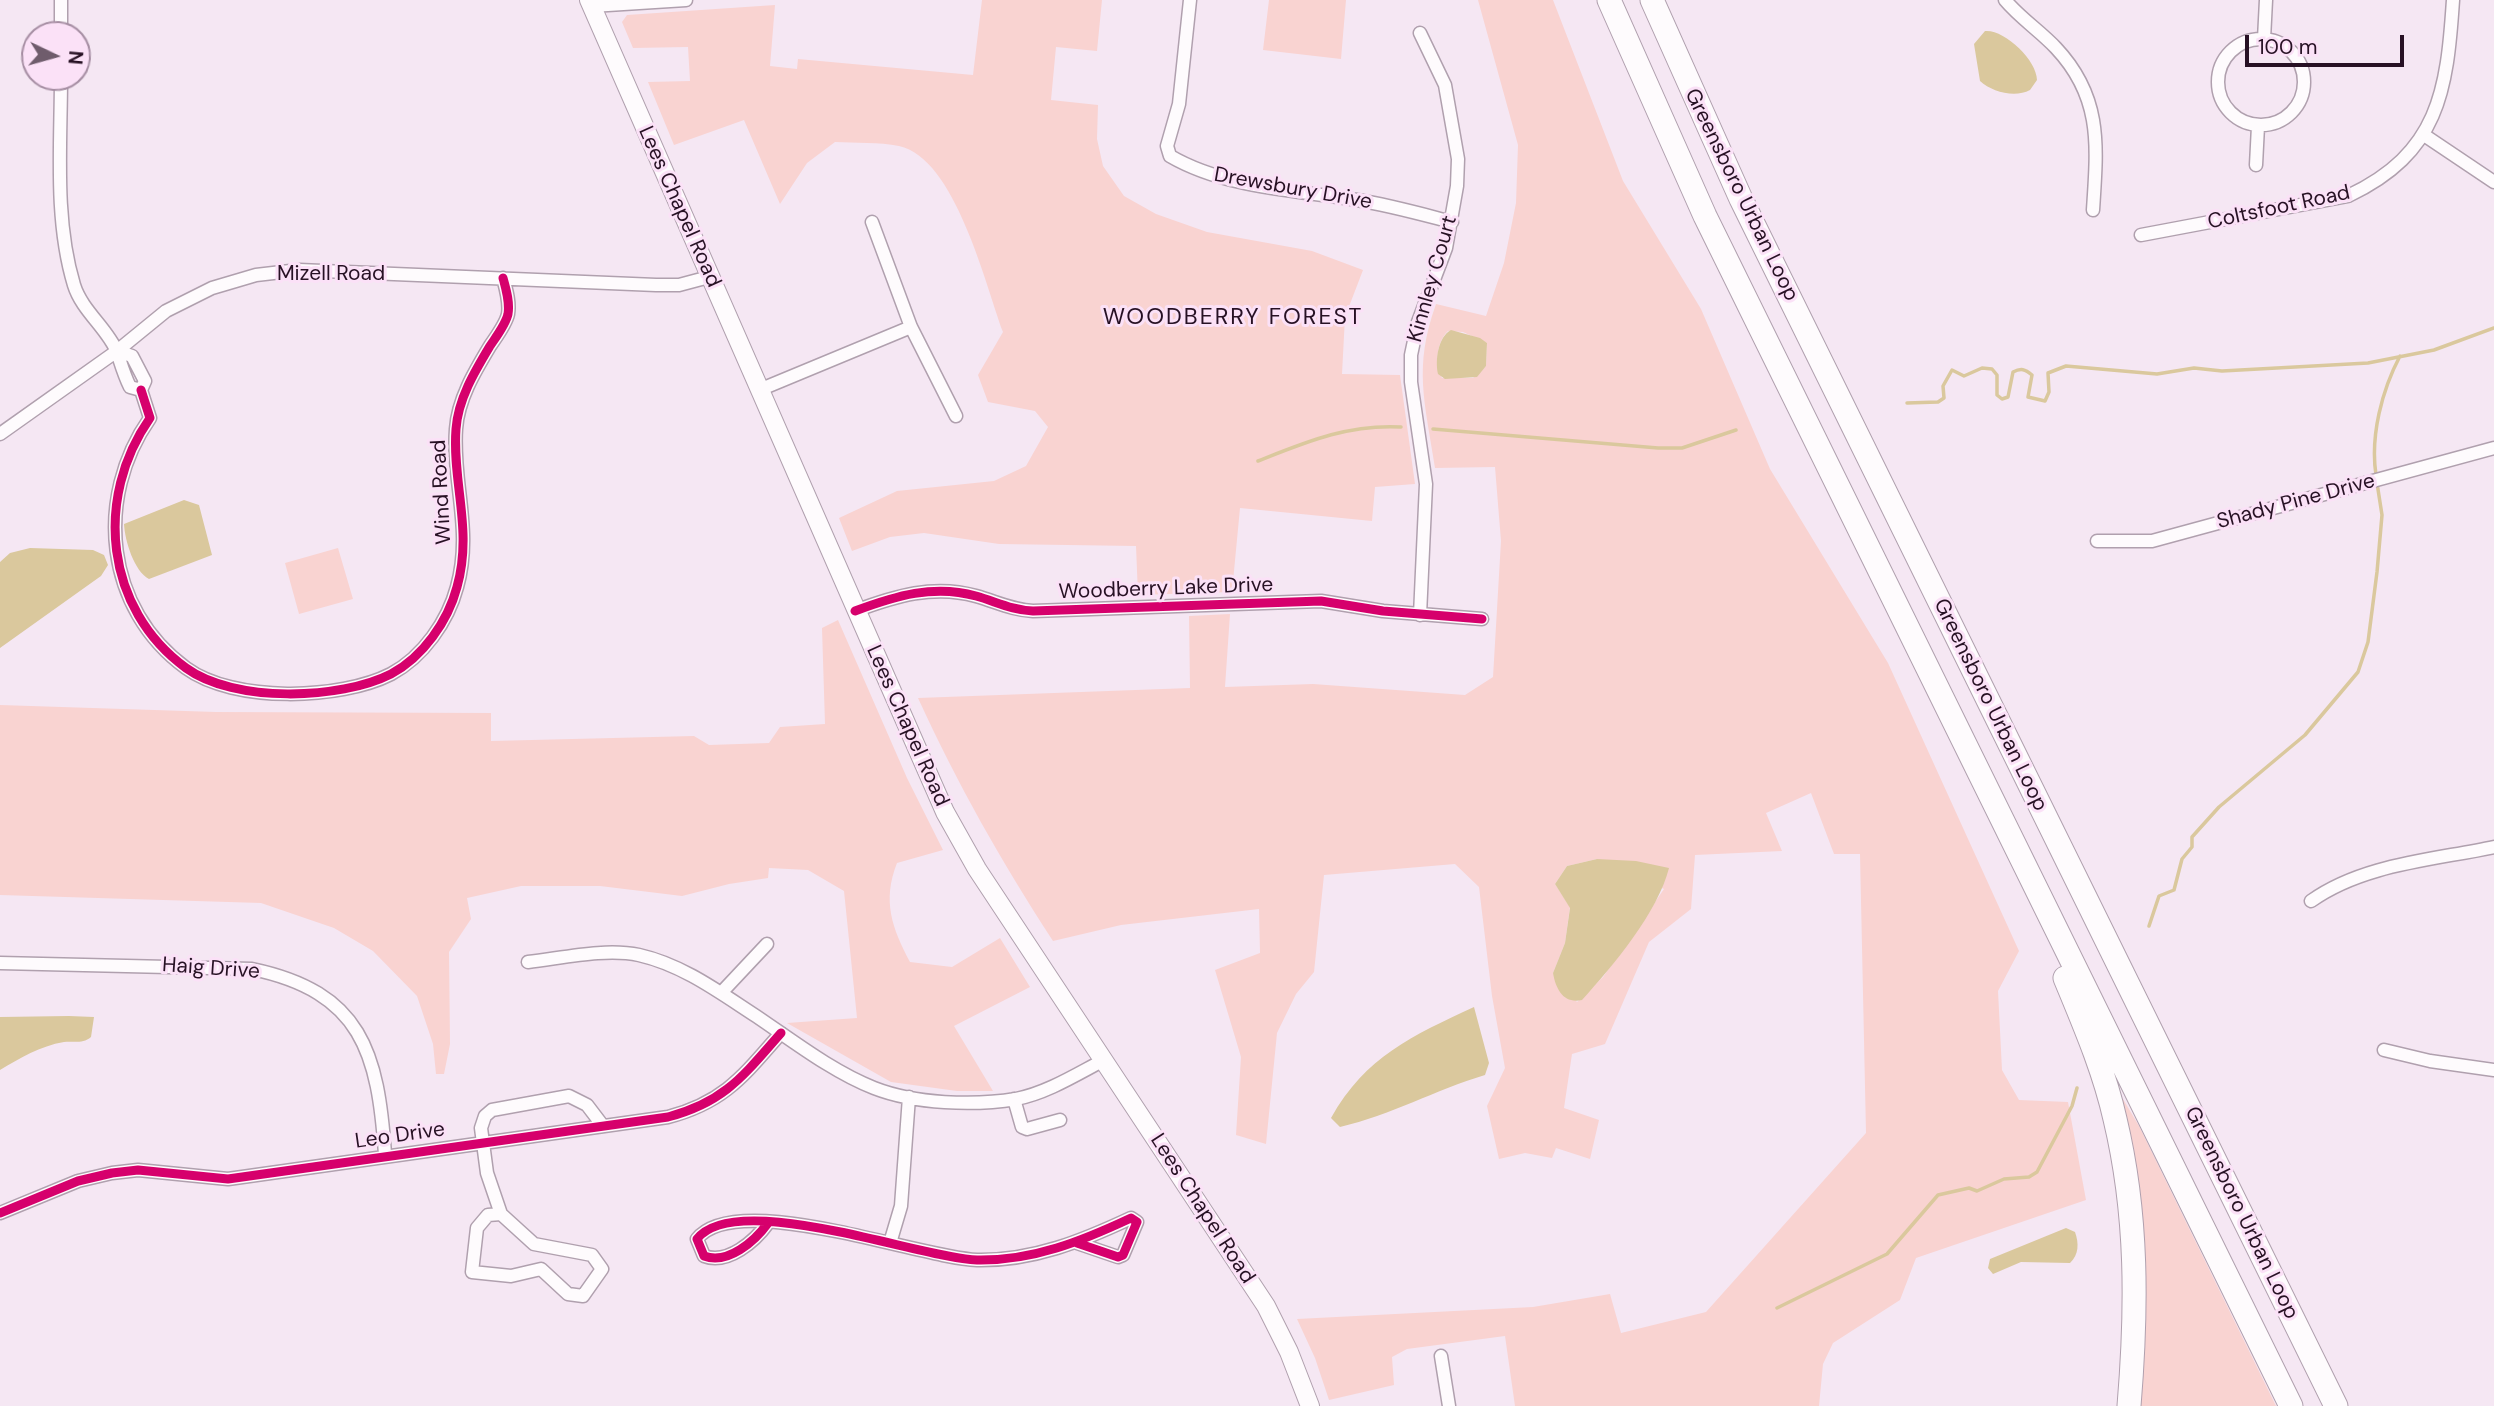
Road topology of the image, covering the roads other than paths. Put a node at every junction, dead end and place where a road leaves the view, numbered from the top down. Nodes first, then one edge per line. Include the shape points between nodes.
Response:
1 (61, 0) edge
2 (686, 0) edge
3 (1190, 0) edge
4 (1609, 0) edge
5 (1652, 0) edge
6 (2005, 0) edge
7 (2266, 0) edge
8 (2453, 0) edge
9 (590, 3) edge
10 (61, 21) edge
11 (1420, 33) dead end
12 (2264, 39) junction
13 (61, 91) edge
14 (2258, 126) junction
15 (2424, 135) junction
16 (2256, 165) dead end
17 (2494, 182) edge
18 (2093, 210) dead end
19 (872, 222) dead end
20 (1452, 222) junction
21 (2141, 234) dead end
22 (709, 276) junction
23 (503, 278) junction
24 (911, 327) junction
25 (117, 351) junction
26 (759, 390) junction
27 (956, 415) dead end
28 (0, 434) edge
29 (2494, 447) edge
30 (2097, 541) dead end
31 (855, 611) junction
32 (1420, 615) junction
33 (1482, 619) dead end
34 (1996, 806) junction
35 (2494, 848) edge
36 (2311, 901) dead end
37 (767, 944) dead end
38 (528, 962) dead end
39 (0, 963) edge
40 (721, 993) junction
41 (781, 1033) junction
42 (2384, 1050) dead end
43 (1104, 1060) junction
44 (2494, 1070) edge
45 (909, 1097) junction
46 (1014, 1099) junction
47 (1059, 1120) dead end
48 (603, 1126) junction
49 (482, 1142) junction
50 (385, 1154) junction
51 (0, 1213) edge
52 (501, 1214) junction
53 (768, 1223) junction
54 (890, 1243) junction
55 (1077, 1243) junction
56 (534, 1244) junction
57 (529, 1269) junction
58 (1441, 1356) dead end
59 (1310, 1406) edge
60 (1449, 1406) edge
61 (2129, 1406) edge
62 (2291, 1406) edge
63 (2336, 1406) edge

1 - 10 street
2 - 9 street
3 - 20 street, Drewsbury Drive via 1179,104 1167,146 1170,156 1194,170 1222,178 1362,201
4 - 34 highway, Greensboro Urban Loop via 1705,216
5 - 63 highway, Greensboro Urban Loop via 1747,211
6 - 18 street via 2066,59 2086,92 2097,134
7 - 12 street
8 - 15 street, Coltsfoot Road via 2446,83
9 - 22 main road, Lees Chapel Road
11 - 20 street, Kinnley Court via 1445,85 1456,137
12 - 14 street via 2280,43 2294,54 2304,85 2300,102 2290,115 2275,124
12 - 14 street via 2247,41 2232,50 2217,80 2228,111
13 - 25 street, Wind Road via 62,233 75,287
14 - 16 street
15 - 17 street
15 - 21 street, Coltsfoot Road via 2395,167 2371,186 2348,196
19 - 24 street
20 - 32 street, Kinnley Court via 1410,355 1426,484
22 - 23 street, Mizell Road via 679,285
22 - 26 main road, Lees Chapel Road
23 - 25 street, Mizell Road via 299,270 257,275 212,288 166,311
23 - 25 street, Wind Road via 508,315 468,384 456,428 464,528 457,587 447,615 432,638 390,675 306,695 254,694 188,670 154,639 123,584 114,551 122,481 135,440 150,418 141,390 130,387
24 - 26 street
24 - 27 street
25 - 28 street, Mizell Road
26 - 31 main road, Lees Chapel Road
29 - 30 street, Shady Pine Drive via 2152,541
31 - 32 street, Woodberry Lake Drive via 901,595 937,591 974,596 1010,610 1310,601
31 - 43 main road, Lees Chapel Road via 961,843
32 - 33 street, Woodberry Lake Drive
34 - 61 highway via 2090,1038 2117,1128 2135,1259
34 - 62 highway, Greensboro Urban Loop
35 - 36 street via 2356,876
37 - 40 street
38 - 40 street via 637,955 669,964
39 - 50 street, Haig Drive via 252,969 288,977 317,991 348,1019 369,1055 381,1096
40 - 41 street
41 - 45 street via 861,1082
41 - 48 street, Leo Drive via 749,1072 713,1101 668,1117
42 - 44 street
43 - 46 street
43 - 59 main road, Lees Chapel Road via 1266,1306
45 - 46 street
45 - 54 street via 901,1206
46 - 47 street via 1022,1127
48 - 49 street, Leo Drive
48 - 49 street via 587,1105 569,1096 492,1110 481,1128
49 - 50 street, Leo Drive
49 - 52 street
50 - 51 street, Leo Drive via 228,1178 112,1172
52 - 56 street
52 - 57 street via 488,1215 477,1228 472,1272 511,1276
53 - 53 street via 726,1222 702,1233 698,1246 704,1256 719,1258 753,1243
53 - 54 street via 823,1227
54 - 55 street via 979,1260 1023,1256
55 - 55 street via 1131,1218 1137,1222 1124,1255
56 - 57 street via 536,1252
56 - 57 street via 592,1255 602,1269 583,1296 568,1294 541,1269
58 - 60 street

